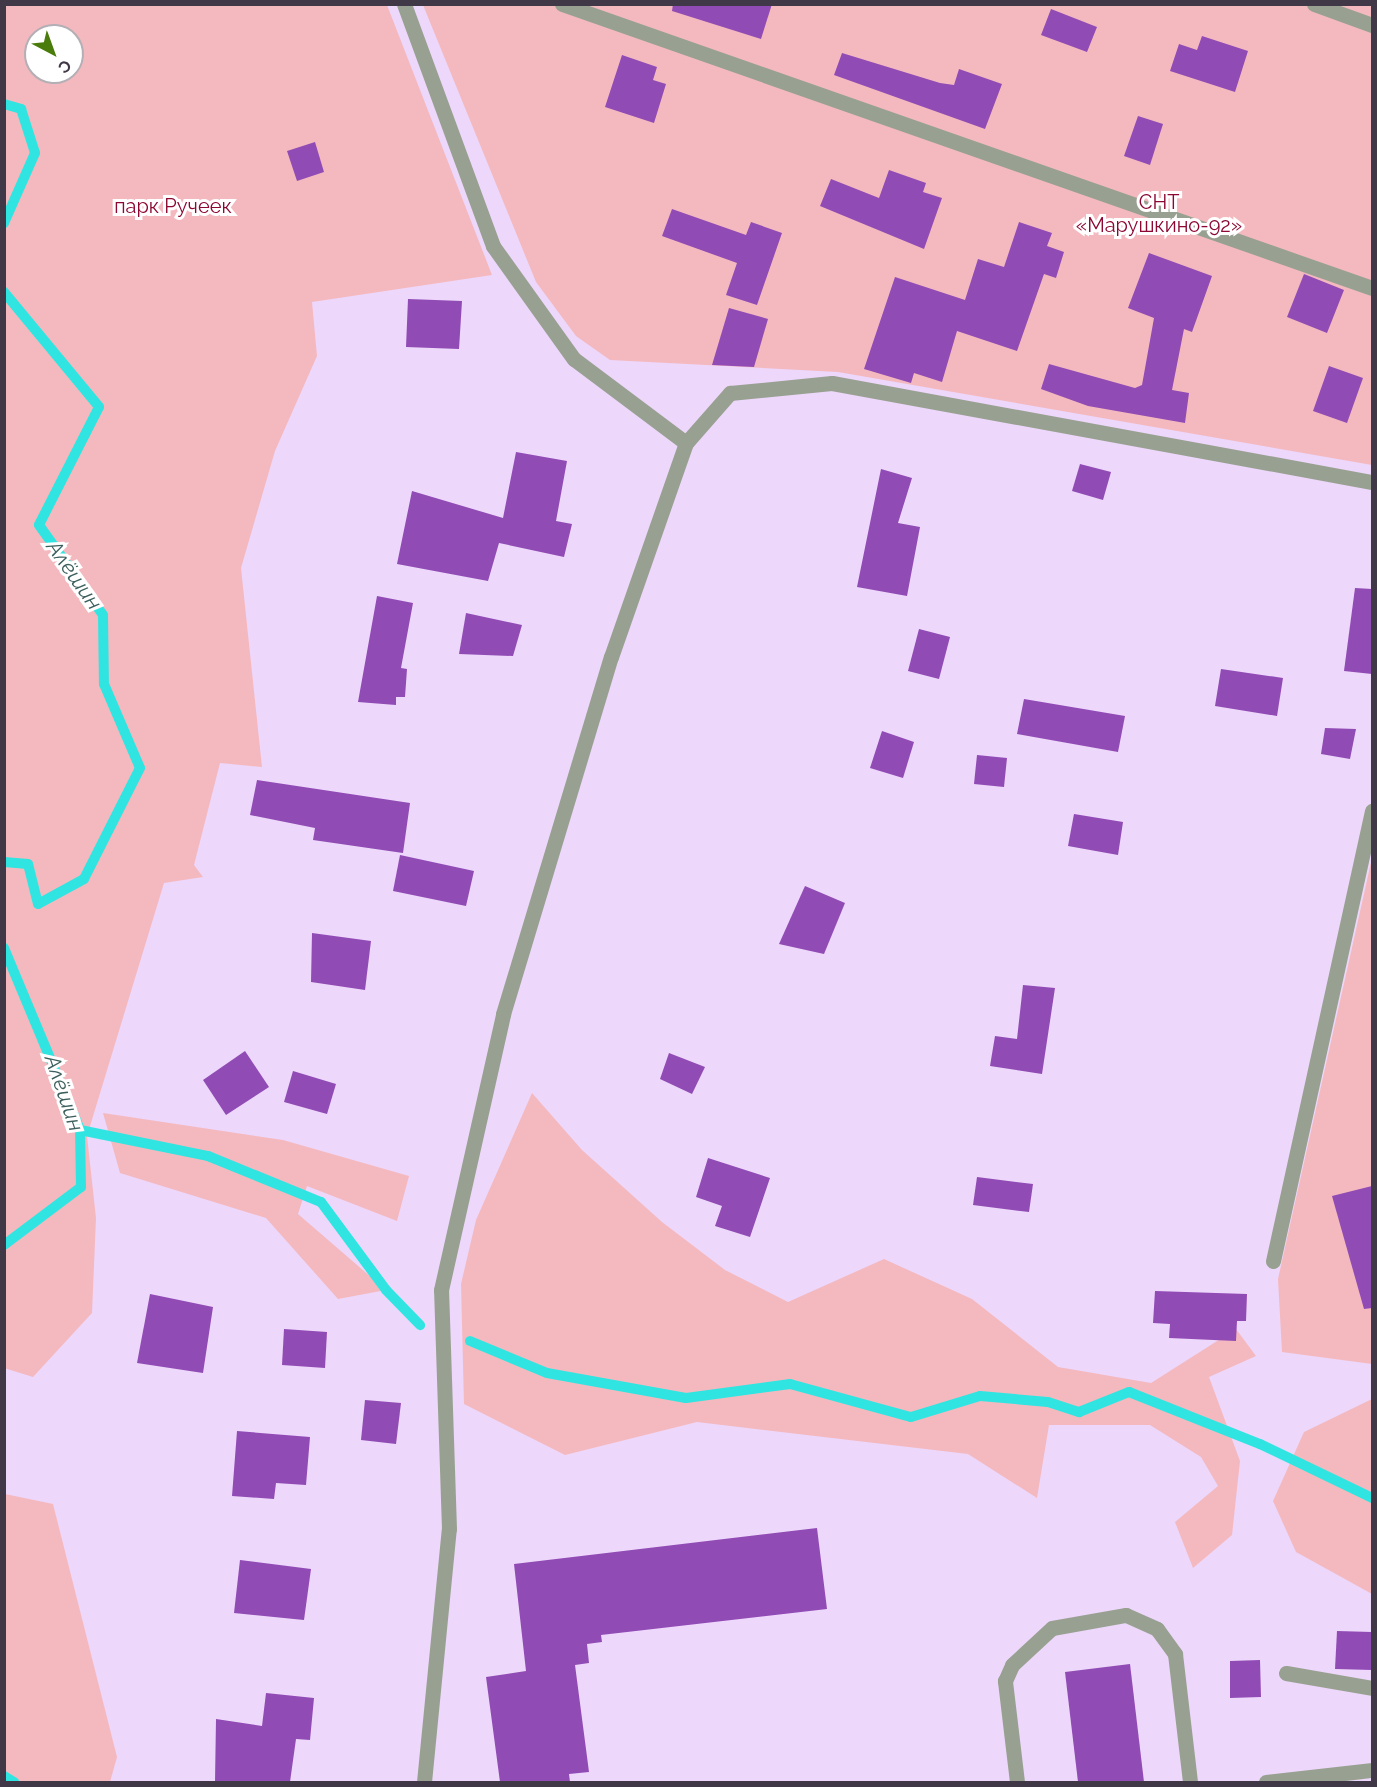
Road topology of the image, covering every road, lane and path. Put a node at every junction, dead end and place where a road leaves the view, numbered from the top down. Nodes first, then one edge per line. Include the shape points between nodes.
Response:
1 (404, 4) edge
2 (562, 4) edge
3 (1314, 4) edge
4 (1372, 25) edge
5 (1372, 288) edge
6 (686, 443) junction
7 (1372, 482) edge
8 (1372, 811) edge
9 (1273, 1261) dead end
10 (1286, 1673) dead end
11 (1372, 1688) edge
12 (1372, 1770) edge
13 (1348, 1778) edge
14 (424, 1782) edge
15 (1017, 1782) edge
16 (1190, 1782) edge
17 (1266, 1782) edge

1 - 6 street via 493,246 574,358
2 - 5 street
3 - 4 street
6 - 7 street via 730,393 832,382
6 - 14 street via 611,657 503,1014 441,1290 449,1529
8 - 9 street
10 - 11 street
12 - 13 street
13 - 17 street
15 - 16 street via 1005,1681 1012,1665 1052,1628 1126,1615 1157,1629 1175,1654

